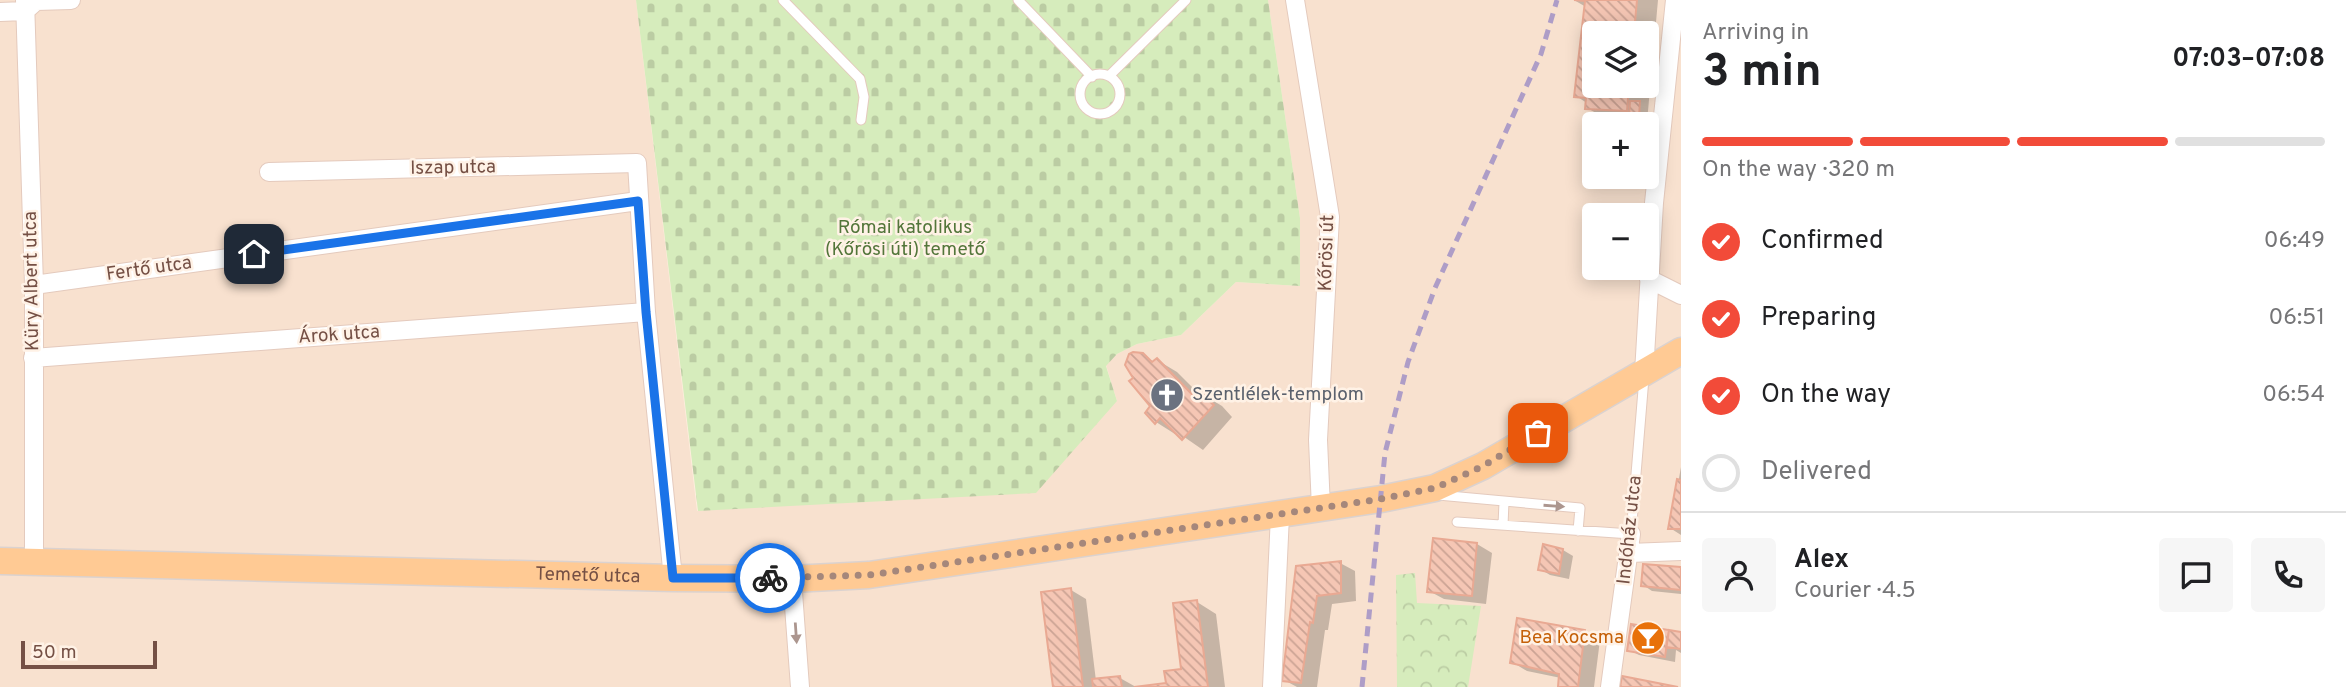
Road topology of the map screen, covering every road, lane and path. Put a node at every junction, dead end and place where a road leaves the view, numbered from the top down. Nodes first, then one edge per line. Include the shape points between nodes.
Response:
1 (71, 0) edge
2 (783, 0) edge
3 (1018, 0) edge
4 (1186, 0) edge
5 (1295, 0) edge
6 (1675, 0) edge
7 (25, 5) edge
8 (0, 12) edge
9 (1109, 76) junction
10 (1092, 77) junction
11 (861, 120) dead end
12 (270, 172) dead end
13 (638, 201) junction
14 (1655, 203) edge
15 (1648, 280) edge
16 (1650, 280) edge
17 (34, 285) junction
18 (1681, 295) edge
19 (646, 312) junction
20 (1681, 351) edge
21 (33, 358) junction
22 (1644, 373) junction
23 (1416, 493) junction
24 (1504, 502) junction
25 (1321, 508) junction
26 (1280, 515) junction
27 (1457, 522) dead end
28 (1503, 525) junction
29 (1578, 531) junction
30 (1630, 543) junction
31 (1681, 551) edge
32 (0, 561) edge
33 (34, 562) junction
34 (673, 578) junction
35 (792, 579) junction
36 (800, 687) edge
37 (1272, 687) edge
38 (1609, 687) edge

1 - 7 street
2 - 11 lane via 860,79 864,97
3 - 10 lane
4 - 9 lane
5 - 25 street, Kőrösi út via 1330,217 1318,440
6 - 14 street
7 - 8 street
7 - 17 street, Küry Albert utca
9 - 10 lane
9 - 10 lane via 1118,85 1120,97 1115,108 1100,114 1086,107 1081,97 1083,85
12 - 13 street, Iszap utca via 637,163
13 - 17 street, Fertő utca
13 - 19 street
15 - 22 street
16 - 18 street
17 - 21 street, Küry Albert utca
19 - 21 street, Árok utca
19 - 34 street
20 - 22 main road, Temető utca
21 - 33 street, Küry Albert utca
22 - 23 main road, Temető utca via 1483,466
22 - 30 lane, Indóház utca
23 - 24 lane
23 - 25 main road, Temető utca
24 - 28 lane
24 -> 29 lane via 1580,508
25 - 26 main road, Temető utca
26 - 35 main road, Temető utca via 869,575
26 - 37 street
27 - 28 lane
28 - 29 lane
29 - 30 lane
30 - 31 street
30 - 38 street, Indóház utca
32 - 33 main road, Temető utca
33 - 34 main road, Temető utca
34 - 35 main road, Temető utca
35 -> 36 street

